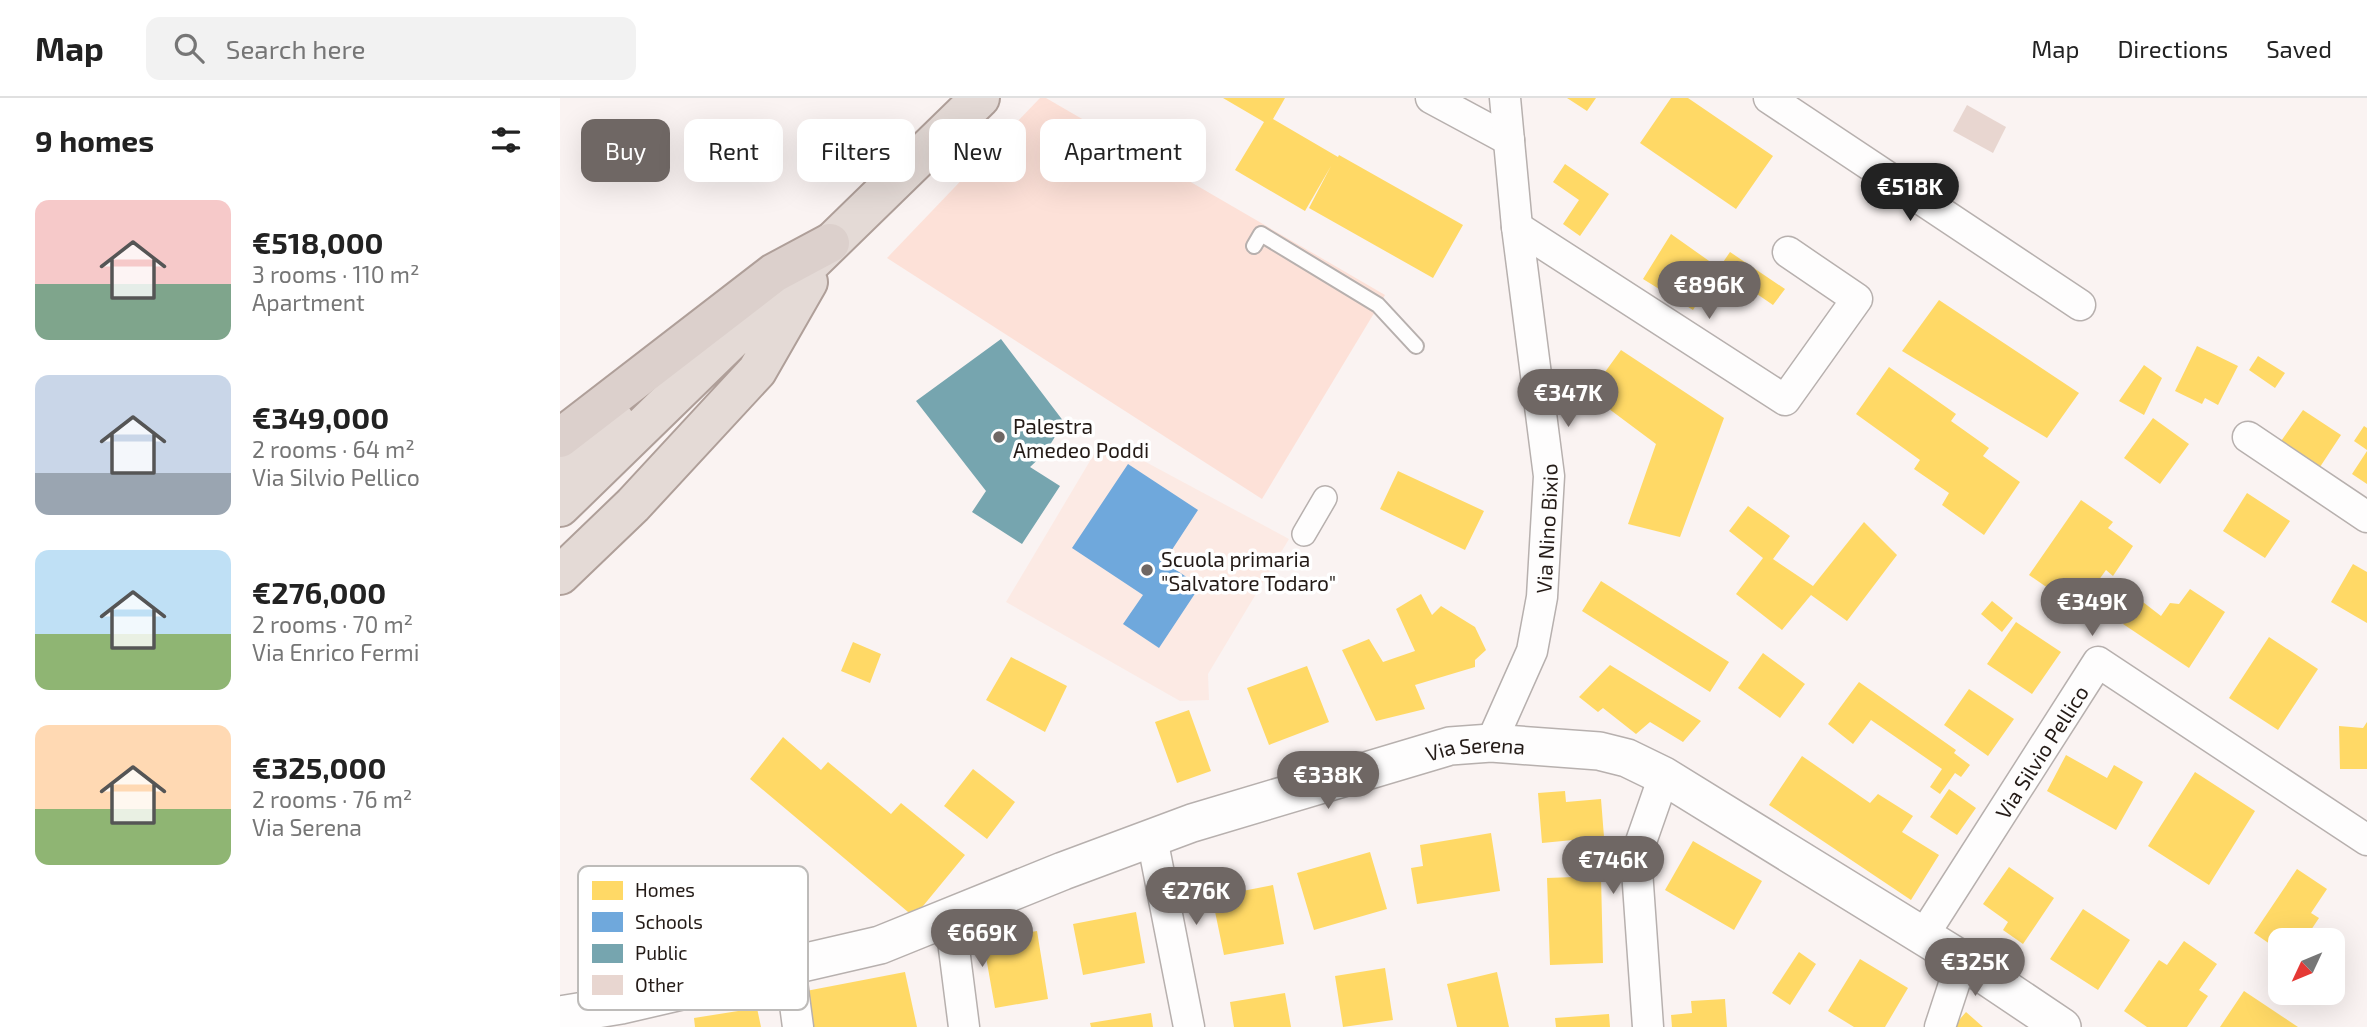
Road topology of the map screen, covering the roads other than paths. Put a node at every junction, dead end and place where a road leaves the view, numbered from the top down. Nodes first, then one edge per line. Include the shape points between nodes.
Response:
1 (979, 98) edge
2 (1431, 98) edge
3 (1505, 98) edge
4 (1769, 98) edge
5 (1509, 140) junction
6 (1517, 227) junction
7 (830, 243) junction
8 (1254, 246) dead end
9 (1788, 252) dead end
10 (2080, 305) dead end
11 (1416, 346) dead end
12 (2248, 437) dead end
13 (560, 438) edge
14 (560, 467) edge
15 (1325, 498) dead end
16 (560, 507) edge
17 (2367, 517) edge
18 (1304, 534) dead end
19 (560, 575) edge
20 (1491, 743) junction
21 (1664, 776) junction
22 (1152, 838) junction
23 (2367, 841) edge
24 (950, 917) junction
25 (1923, 936) junction
26 (1962, 960) junction
27 (808, 963) edge
28 (590, 1010) edge
29 (560, 1015) edge
30 (964, 1027) edge
31 (1189, 1027) edge
32 (1647, 1027) edge
33 (1940, 1027) edge
34 (2062, 1027) edge

1 - 7 highway
2 - 5 street
3 - 5 street, Via Nino Bixio
4 - 10 street
5 - 6 street, Via Nino Bixio
6 - 9 street via 1785,400 1857,299
6 - 20 street, Via Nino Bixio via 1549,476 1547,537 1532,651
7 - 13 highway via 774,273
7 - 14 highway
7 - 16 highway
7 - 19 highway via 757,371 633,505
8 - 11 lane via 1261,234 1378,305
12 - 17 street
15 - 18 street
20 - 21 street, Via Serena via 1599,751 1627,758
20 - 22 street, Via Serena via 1450,746
21 - 25 street, Via Serena
21 - 32 street via 1636,856
22 - 24 street, Via Serena
22 - 31 street
23 - 25 street, Via Silvio Pellico via 2098,662
24 - 27 street, Via Serena via 880,945
24 - 30 street
25 - 26 street, Via Serena
26 - 33 street
26 - 34 street, Via Serena
28 - 29 street, Via Serena

